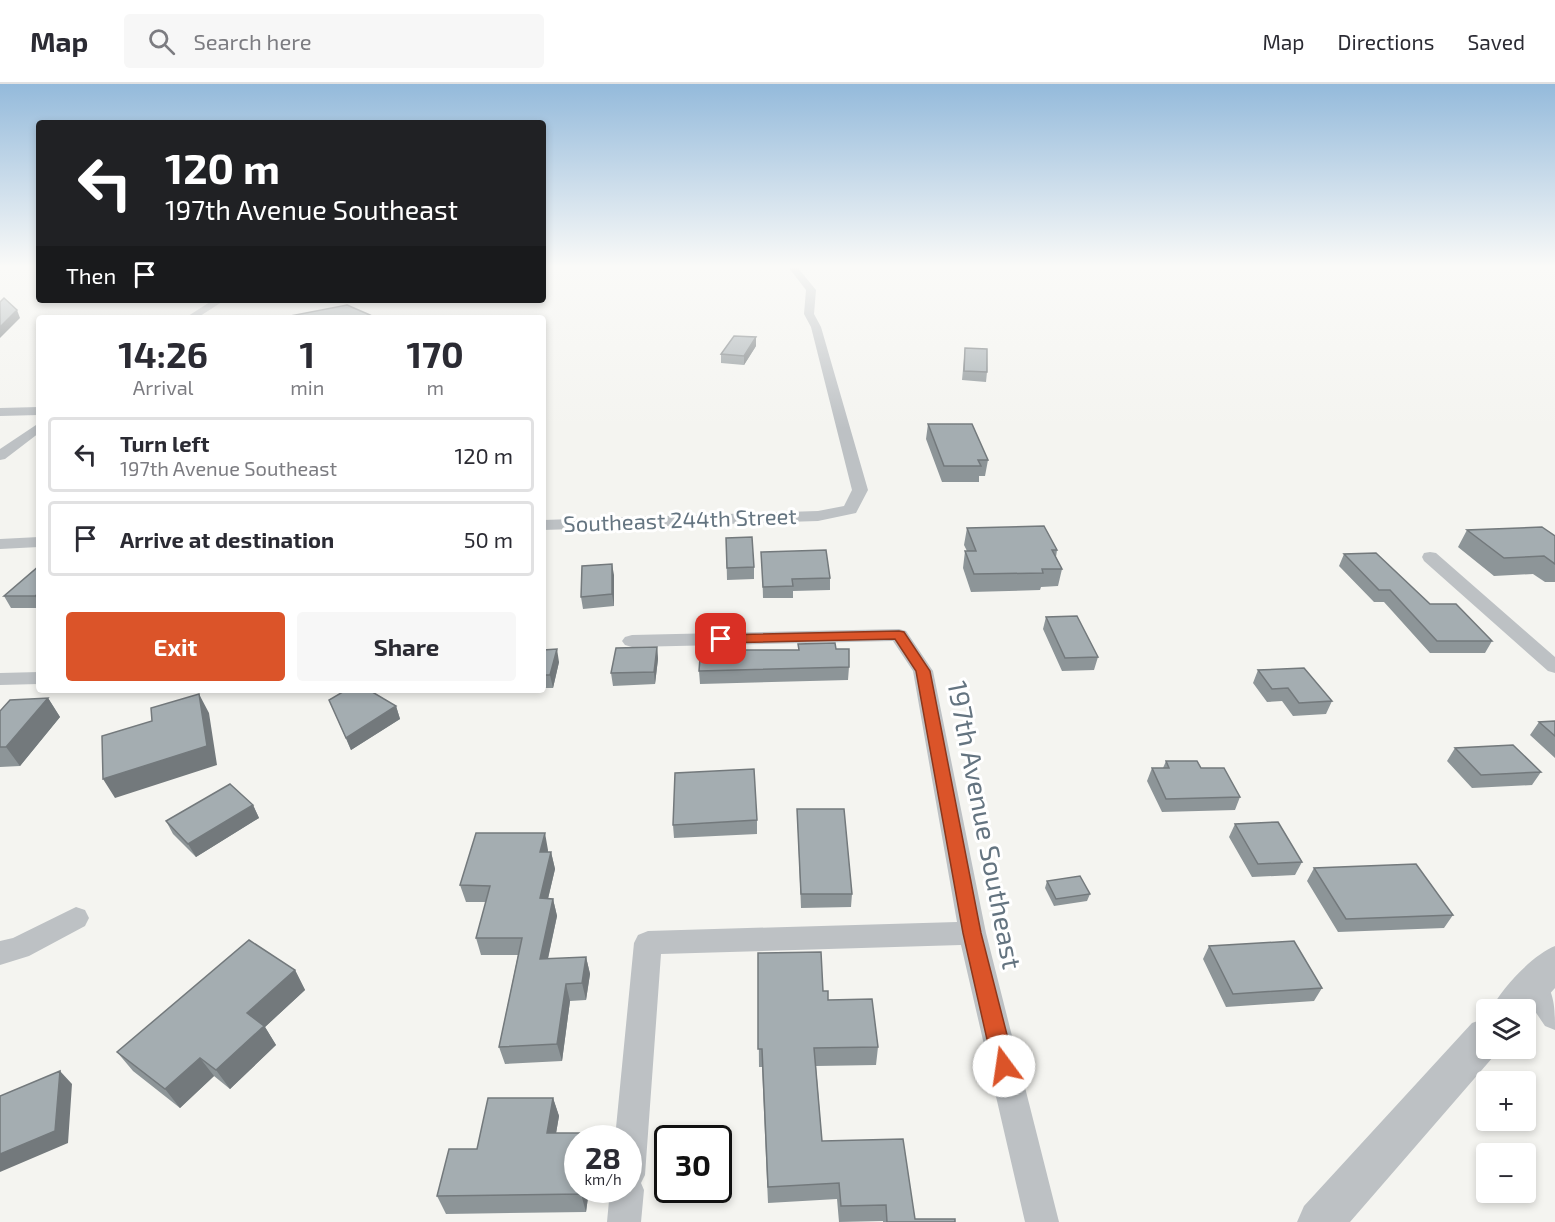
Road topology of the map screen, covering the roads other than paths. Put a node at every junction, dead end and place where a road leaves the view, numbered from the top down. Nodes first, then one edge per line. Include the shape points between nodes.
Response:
1 (813, 321) edge
2 (0, 411) edge
3 (36, 411) edge
4 (36, 430) edge
5 (0, 456) edge
6 (546, 525) edge
7 (36, 542) edge
8 (0, 544) edge
9 (1430, 557) dead end
10 (632, 641) dead end
11 (1555, 667) edge
12 (36, 678) edge
13 (0, 679) edge
14 (76, 918) dead end
15 (972, 933) junction
16 (0, 953) edge
17 (1532, 986) edge
18 (1555, 1016) edge
19 (1476, 1047) edge
20 (632, 1125) edge
21 (626, 1203) edge
22 (624, 1222) edge
23 (1042, 1222) edge
24 (1320, 1222) edge

1 - 6 street, Southeast 244th Street via 860,490 850,510 818,516
2 - 3 street
4 - 5 street
7 - 8 street
9 - 11 street
10 - 15 street, 197th Avenue Southeast via 899,635 923,671
12 - 13 street
14 - 16 street via 19,948
15 - 20 street via 648,943
15 - 23 street, 197th Avenue Southeast
17 - 18 street
19 - 24 street
21 - 22 street

